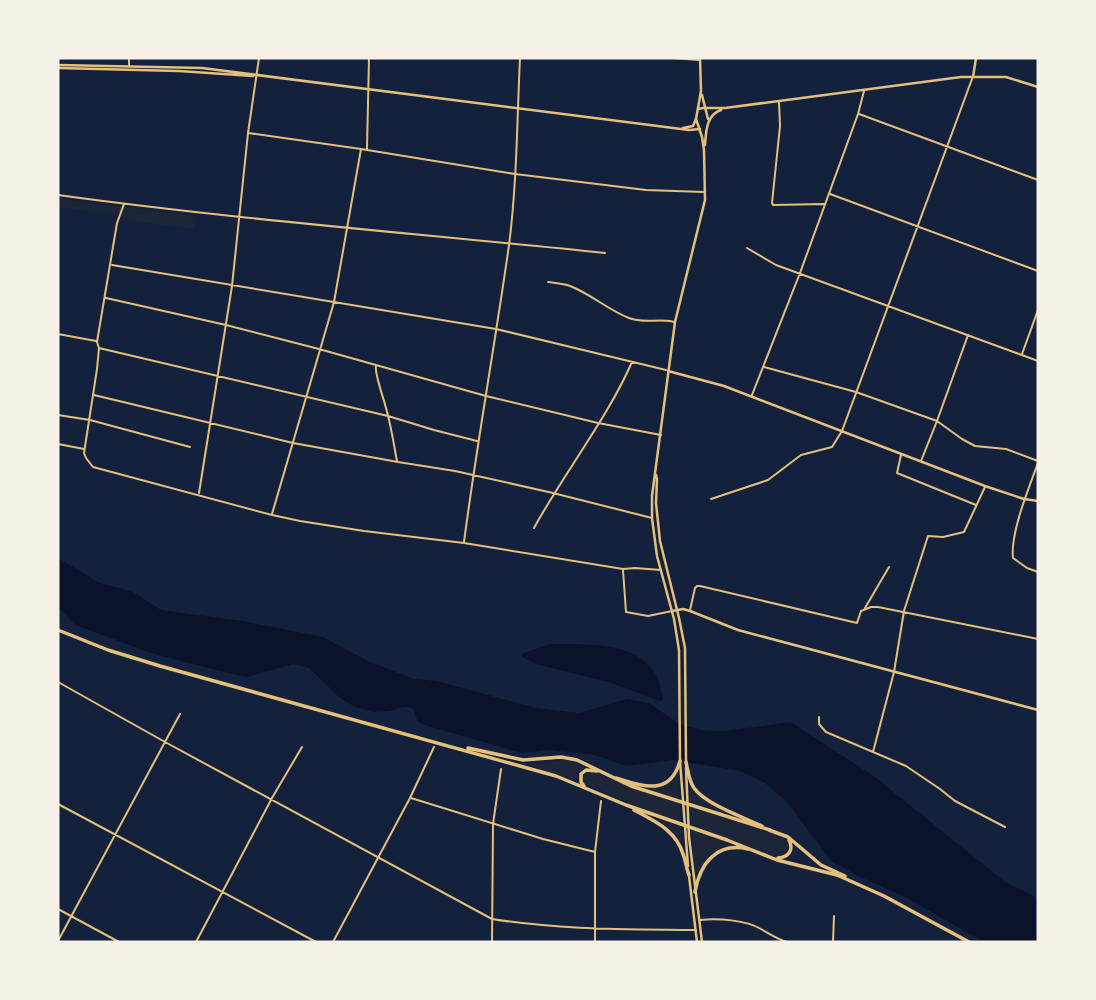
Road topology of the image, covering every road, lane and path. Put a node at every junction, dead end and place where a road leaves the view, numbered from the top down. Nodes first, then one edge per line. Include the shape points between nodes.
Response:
1 (129, 58) edge
2 (259, 58) edge
3 (369, 58) edge
4 (520, 58) edge
5 (672, 58) edge
6 (976, 58) edge
7 (700, 59) edge
8 (58, 66) edge
9 (129, 66) junction
10 (256, 76) junction
11 (973, 77) junction
12 (1038, 87) edge
13 (369, 90) junction
14 (864, 90) junction
15 (701, 91) junction
16 (779, 101) junction
17 (704, 103) junction
18 (705, 108) junction
19 (712, 108) junction
20 (724, 108) junction
21 (518, 109) junction
22 (698, 109) junction
23 (858, 114) junction
24 (696, 119) junction
25 (709, 122) junction
26 (707, 127) junction
27 (678, 128) junction
28 (700, 129) junction
29 (695, 130) junction
30 (248, 133) junction
31 (702, 137) junction
32 (947, 148) junction
33 (361, 149) junction
34 (368, 150) junction
35 (704, 150) junction
36 (515, 174) junction
37 (1038, 180) edge
38 (705, 192) junction
39 (829, 194) junction
40 (58, 195) edge
41 (124, 204) junction
42 (825, 204) junction
43 (240, 216) junction
44 (917, 227) junction
45 (347, 229) junction
46 (509, 243) junction
47 (747, 248) dead end
48 (605, 253) dead end
49 (111, 264) junction
50 (1038, 271) edge
51 (800, 273) junction
52 (548, 282) dead end
53 (232, 286) junction
54 (105, 298) junction
55 (334, 302) junction
56 (888, 305) junction
57 (1038, 310) edge
58 (675, 322) junction
59 (226, 325) junction
60 (496, 328) junction
61 (58, 334) edge
62 (968, 335) junction
63 (97, 342) junction
64 (99, 348) junction
65 (320, 349) junction
66 (1022, 355) junction
67 (632, 361) junction
68 (1038, 361) edge
69 (376, 366) junction
70 (763, 366) junction
71 (668, 371) junction
72 (217, 375) junction
73 (856, 392) junction
74 (93, 395) junction
75 (306, 396) junction
76 (486, 396) junction
77 (752, 397) junction
78 (58, 415) edge
79 (388, 416) junction
80 (89, 420) junction
81 (937, 421) junction
82 (210, 422) junction
83 (598, 423) junction
84 (842, 431) junction
85 (661, 435) junction
86 (478, 441) junction
87 (293, 443) junction
88 (58, 444) edge
89 (190, 447) dead end
90 (85, 449) junction
91 (901, 454) junction
92 (398, 462) junction
93 (921, 462) junction
94 (1038, 462) edge
95 (656, 475) junction
96 (473, 476) junction
97 (985, 486) junction
98 (553, 493) junction
99 (199, 495) junction
100 (711, 499) dead end
101 (1024, 499) junction
102 (1038, 501) edge
103 (977, 506) junction
104 (272, 515) junction
105 (652, 519) junction
106 (534, 528) dead end
107 (464, 543) junction
108 (889, 567) dead end
109 (623, 569) junction
110 (661, 570) junction
111 (1038, 572) edge
112 (865, 609) junction
113 (677, 610) junction
114 (672, 611) junction
115 (690, 611) junction
116 (904, 611) junction
117 (58, 630) edge
118 (1038, 639) edge
119 (894, 672) junction
120 (58, 682) edge
121 (1038, 710) edge
122 (180, 714) dead end
123 (819, 717) dead end
124 (164, 742) junction
125 (302, 747) dead end
126 (434, 747) dead end
127 (454, 747) junction
128 (873, 752) junction
129 (683, 762) junction
130 (501, 769) dead end
131 (602, 772) junction
132 (609, 775) junction
133 (586, 788) junction
134 (272, 798) junction
135 (410, 798) junction
136 (601, 801) dead end
137 (58, 804) edge
138 (626, 805) junction
139 (493, 824) junction
140 (1005, 827) dead end
141 (770, 830) junction
142 (114, 834) junction
143 (687, 837) junction
144 (788, 837) junction
145 (595, 852) junction
146 (758, 852) junction
147 (378, 856) junction
148 (772, 858) junction
149 (689, 876) junction
150 (695, 892) junction
151 (223, 893) junction
152 (877, 893) junction
153 (58, 909) edge
154 (71, 916) junction
155 (834, 916) dead end
156 (492, 919) junction
157 (699, 920) junction
158 (595, 928) junction
159 (698, 930) junction
160 (58, 941) edge
161 (119, 942) edge
162 (196, 942) edge
163 (316, 942) edge
164 (332, 942) edge
165 (492, 942) edge
166 (595, 942) edge
167 (697, 942) edge
168 (702, 942) edge
169 (787, 942) edge
170 (834, 942) edge
171 (969, 942) edge

1 - 9 street
2 - 10 street
3 - 13 street
4 - 21 street
5 - 7 street
6 - 11 main road
7 - 15 main road
8 - 9 main road
8 - 10 main road
9 - 10 main road via 204,68
10 - 13 main road
10 - 30 street
11 - 12 main road via 1006,77
11 - 14 main road
11 - 32 street
13 - 21 main road
13 - 34 street
14 - 16 main road
14 - 23 street
15 - 17 main road
15 - 22 main road
16 - 20 main road
16 - 42 street via 772,203
17 - 18 main road
17 - 19 main road
18 - 19 main road
18 - 22 main road
18 - 25 main road
19 - 20 main road
20 - 25 main road via 713,113
21 - 27 main road
21 - 36 street
22 - 24 main road
23 - 32 street
23 - 39 street
24 - 27 main road via 693,126
24 - 28 main road
25 - 26 main road
26 - 28 main road
26 - 35 main road
27 - 29 main road
28 - 29 main road
28 - 31 main road
29 - 31 main road
30 - 33 street
30 - 43 street
31 - 35 main road
32 - 37 street
32 - 44 street
33 - 34 street
33 - 45 street
34 - 36 street
35 - 38 main road
36 - 38 street via 646,190
36 - 46 street
38 - 58 main road
39 - 42 street
39 - 44 street
40 - 41 street
41 - 43 street
41 - 49 street via 118,214
42 - 51 street
43 - 45 street
43 - 53 street
44 - 50 street
44 - 56 street
45 - 46 street
45 - 55 street
46 - 48 street
46 - 60 street
47 - 51 street
49 - 53 street
49 - 54 street
51 - 56 street
51 - 70 street
52 - 58 street via 571,286 634,320
53 - 55 street
53 - 59 street
54 - 59 street
54 - 63 street
55 - 60 street
55 - 65 street
56 - 62 street
56 - 73 street
57 - 66 street
58 - 71 main road
59 - 65 street
59 - 72 street
60 - 67 street
60 - 76 street
61 - 63 street
62 - 66 street
62 - 81 street
63 - 64 street
64 - 72 street
64 - 74 street
65 - 69 street
65 - 75 street
66 - 68 street
67 - 71 street
67 - 83 street
69 - 76 street
69 - 79 street
70 - 73 street
70 - 77 street
71 - 77 main road
71 - 85 main road
72 - 75 street
72 - 82 street
73 - 81 street
73 - 84 street
74 - 80 street
74 - 82 street
75 - 79 street
75 - 87 street
76 - 83 street
76 - 86 street
77 - 84 main road
78 - 80 street
79 - 86 street
79 - 92 street
80 - 89 street
80 - 90 street
81 - 93 street
81 - 94 street via 975,446 1006,449
82 - 87 street
82 - 99 street
83 - 85 street
83 - 98 street
84 - 91 main road
84 - 100 street via 832,447 802,456 768,480
85 - 95 main road
86 - 96 street
87 - 92 street
87 - 104 street
88 - 90 street
90 - 99 street via 86,458 97,469
91 - 93 main road
91 - 103 street via 897,472
92 - 96 street
93 - 97 main road
94 - 101 street
95 - 105 main road
95 - 113 main road via 660,541
96 - 98 street
96 - 107 street
97 - 101 main road
97 - 103 street
98 - 105 street
98 - 106 street
99 - 104 street
101 - 102 main road
101 - 111 street via 1013,558
103 - 116 street via 964,532 928,536
104 - 107 street
105 - 110 main road
107 - 109 street
108 - 112 street
109 - 110 street
109 - 114 street via 626,612 648,616
110 - 114 main road
112 - 115 street via 857,622 697,586
112 - 116 street
113 - 114 main road
113 - 115 main road
113 - 129 main road via 685,649
114 - 129 main road via 680,658
115 - 119 main road via 738,630
116 - 118 street
116 - 119 street
117 - 127 main road via 148,663
119 - 121 main road
119 - 128 street
120 - 124 street
122 - 124 street
123 - 128 street via 826,732
124 - 134 street
124 - 142 street
125 - 134 street
126 - 135 street
127 - 131 main road via 523,760 569,758
127 - 133 main road
128 - 140 street via 906,766 955,801
129 - 132 main road via 673,779 656,786
129 - 141 main road via 700,795
129 - 143 main road
130 - 139 street
131 - 132 main road
131 - 133 main road via 583,772 580,779
132 - 141 main road
133 - 138 main road
134 - 147 street
134 - 151 street
135 - 139 street
135 - 147 street
136 - 145 street
137 - 142 street
138 - 146 main road
138 - 149 main road via 671,834 682,850
139 - 145 street
139 - 156 street
141 - 144 main road
142 - 151 street
142 - 154 street
143 - 149 main road
143 - 150 main road
144 - 148 main road via 790,853
144 - 152 main road via 821,865
145 - 158 street
146 - 148 main road
146 - 150 main road via 735,847 716,854 700,872
147 - 156 street
147 - 164 street
148 - 152 main road via 823,871
149 - 159 main road
150 - 157 main road
151 - 162 street
151 - 163 street
152 - 171 main road
153 - 154 street
154 - 160 street
154 - 161 street
155 - 170 street
156 - 158 street
156 - 165 street
157 - 159 main road
157 - 169 street via 738,922
158 - 159 street
158 - 166 street
159 - 167 main road
159 - 168 main road

